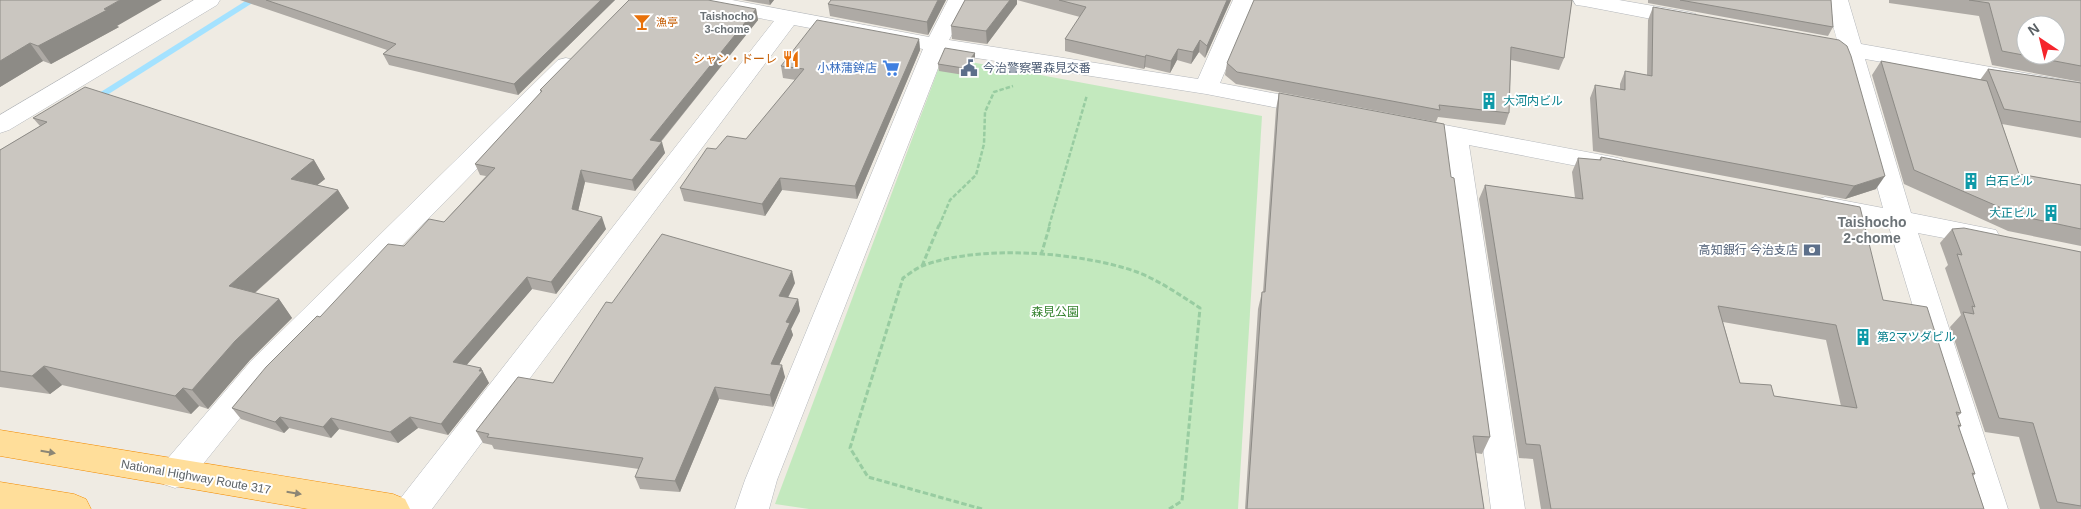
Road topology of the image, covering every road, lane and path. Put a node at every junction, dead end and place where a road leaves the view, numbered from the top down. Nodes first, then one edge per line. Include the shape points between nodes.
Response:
1 (209, 0) edge
2 (698, 0) edge
3 (959, 0) edge
4 (1244, 0) edge
5 (1584, 0) edge
6 (1838, 0) edge
7 (789, 16) junction
8 (1709, 23) edge
9 (1815, 42) edge
10 (936, 45) junction
11 (582, 49) edge
12 (1853, 50) junction
13 (1092, 70) junction
14 (1018, 84) dead end
15 (1206, 88) junction
16 (2081, 90) edge
17 (1334, 112) edge
18 (1390, 123) edge
19 (0, 125) edge
20 (1455, 135) junction
21 (1639, 170) edge
22 (1804, 201) edge
23 (1900, 220) junction
24 (2014, 243) edge
25 (1041, 255) junction
26 (921, 267) junction
27 (0, 443) edge
28 (175, 474) junction
29 (0, 496) edge
30 (74, 509) edge
31 (393, 509) edge
32 (412, 509) edge
33 (752, 509) edge
34 (982, 509) edge
35 (1169, 509) edge
36 (1508, 509) edge
37 (1991, 509) edge

1 - 19 street
2 - 7 street
3 - 10 street
4 - 15 street
5 - 8 street
6 - 12 street
7 - 10 street
7 - 32 street
9 - 12 street
10 - 13 street
10 - 33 street
11 - 28 street via 262,369
12 - 16 street
12 - 23 street
13 - 15 street
13 - 25 path
14 - 26 path via 994,92 984,112 984,144 976,175 950,200
15 - 17 street
18 - 20 street
20 - 21 street
20 - 36 street
22 - 23 street
23 - 24 street
23 - 37 street
25 - 26 path via 967,257
25 - 35 path via 1066,255 1128,269 1163,285 1200,308 1182,501
26 - 34 path via 903,278 850,448 868,477
27 -> 28 highway, National Highway Route 317
28 -> 31 highway, National Highway Route 317
29 - 30 highway

